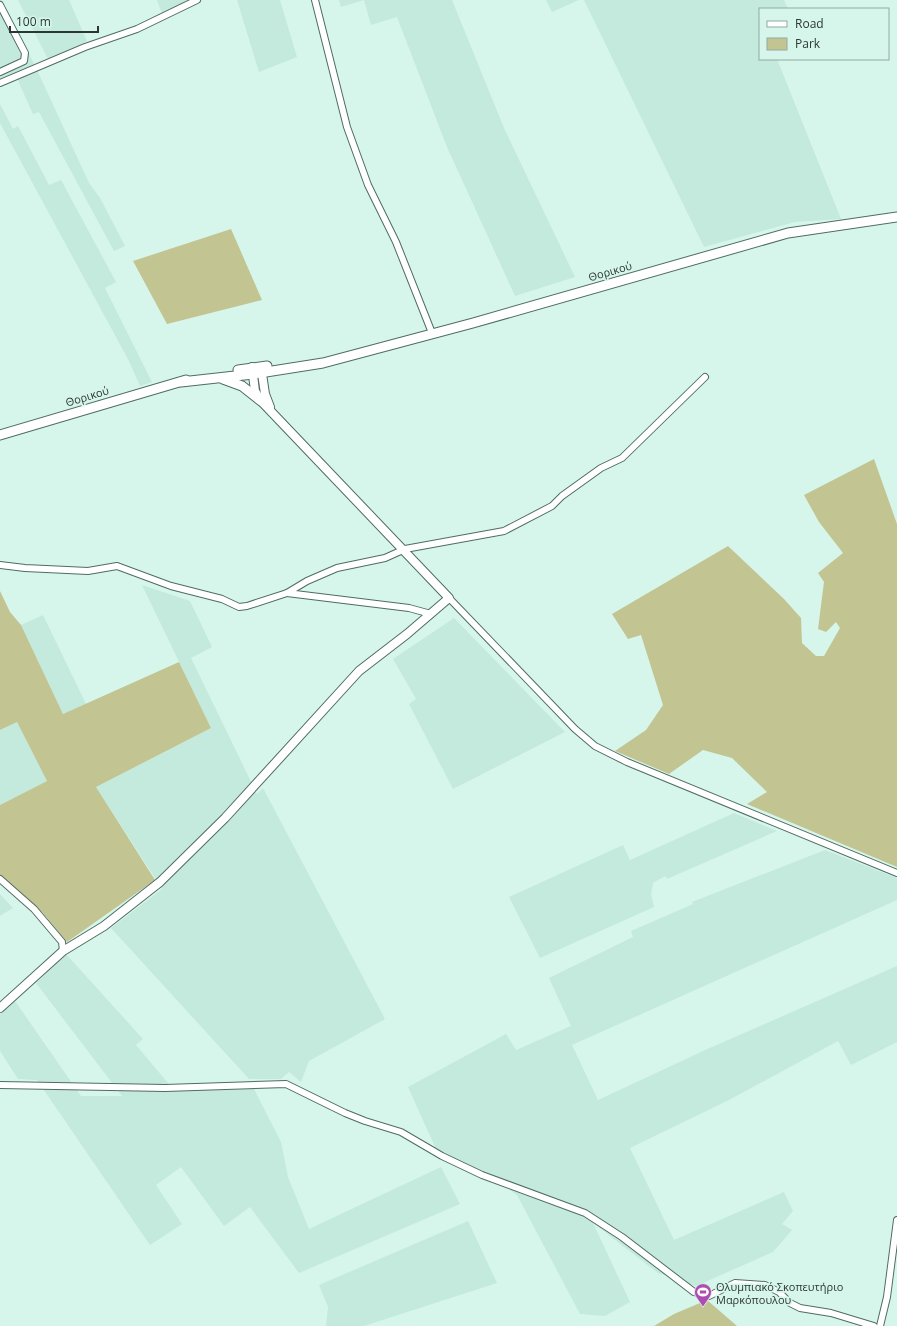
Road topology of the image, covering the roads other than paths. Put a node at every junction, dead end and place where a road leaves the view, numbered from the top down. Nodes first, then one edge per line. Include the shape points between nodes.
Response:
1 (197, 0) edge
2 (315, 0) edge
3 (0, 5) edge
4 (0, 72) edge
5 (0, 83) edge
6 (897, 217) edge
7 (432, 333) junction
8 (257, 370) junction
9 (706, 377) dead end
10 (207, 378) junction
11 (181, 382) junction
12 (260, 401) junction
13 (274, 413) junction
14 (0, 436) edge
15 (405, 549) junction
16 (0, 565) edge
17 (287, 594) junction
18 (449, 598) junction
19 (430, 614) junction
20 (897, 873) edge
21 (0, 879) edge
22 (63, 951) junction
23 (0, 1008) edge
24 (0, 1085) edge
25 (897, 1220) edge
26 (874, 1326) edge
27 (880, 1326) edge

1 - 5 street via 142,27 85,47
2 - 7 street via 347,127 368,185 396,242
3 - 4 street via 25,53 24,61
6 - 7 main road, Θορικού via 788,233
7 - 8 main road, Θορικού via 322,363
8 - 10 main road, Θορικού
8 - 11 main road, Θορικού via 212,374
8 - 12 street via 255,391
8 - 13 street via 264,394
9 - 15 street via 622,458 601,468 552,506 504,531
10 - 11 main road, Θορικού
10 - 12 main road via 236,383 252,392
11 - 14 main road, Θορικού
12 - 13 street
13 - 15 street
15 - 17 street via 385,558 337,568 307,581
15 - 18 street
16 - 17 street via 88,572 124,567 145,578 222,599 239,607
17 - 19 street via 409,608
18 - 19 street
18 - 20 street via 575,729 595,746 627,762
19 - 22 street via 359,671 225,818 160,882 104,926
21 - 22 street via 55,932 62,942
22 - 23 street
24 - 26 street via 165,1088 286,1084 345,1113 401,1132 482,1175 585,1213 622,1237 694,1292 709,1296 735,1283 765,1286 779,1292 790,1303 800,1308 831,1313
25 - 27 street

